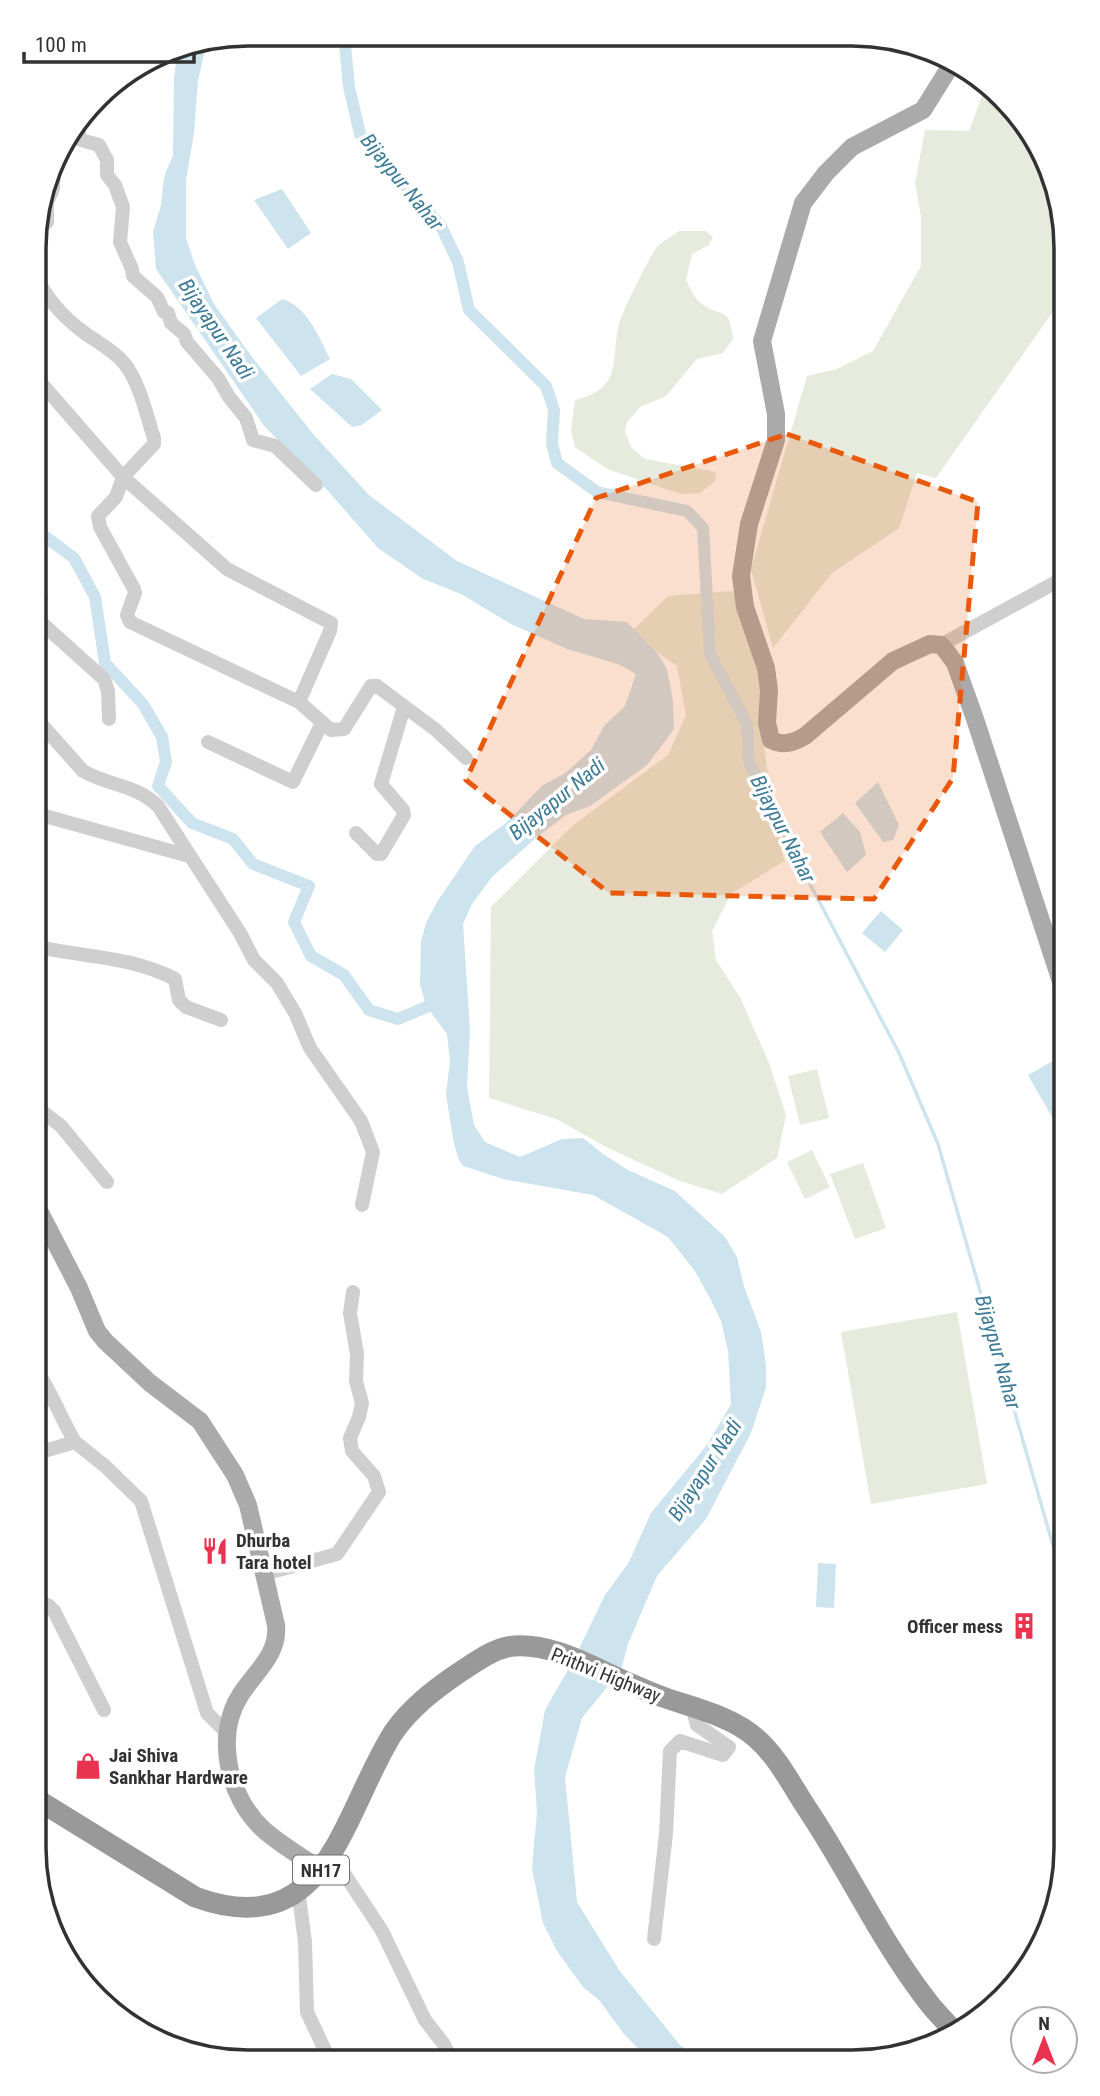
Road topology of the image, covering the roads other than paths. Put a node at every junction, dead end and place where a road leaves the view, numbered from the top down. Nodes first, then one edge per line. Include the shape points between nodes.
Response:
1 (948, 69) edge
2 (80, 136) edge
3 (46, 295) edge
4 (46, 399) edge
5 (123, 477) junction
6 (316, 485) dead end
7 (1054, 583) edge
8 (46, 627) edge
9 (941, 645) junction
10 (299, 702) junction
11 (404, 707) junction
12 (109, 719) dead end
13 (322, 723) junction
14 (46, 729) edge
15 (208, 742) dead end
16 (466, 758) dead end
17 (46, 816) edge
18 (356, 832) dead end
19 (189, 856) junction
20 (46, 949) edge
21 (1054, 963) edge
22 (221, 1020) dead end
23 (46, 1114) edge
24 (107, 1182) dead end
25 (362, 1205) dead end
26 (46, 1224) edge
27 (353, 1292) dead end
28 (46, 1383) edge
29 (75, 1442) junction
30 (46, 1450) edge
31 (264, 1574) junction
32 (46, 1605) edge
33 (692, 1707) junction
34 (104, 1710) dead end
35 (226, 1732) junction
36 (46, 1806) edge
37 (327, 1863) junction
38 (298, 1889) junction
39 (654, 1939) dead end
40 (949, 2025) edge
41 (325, 2050) edge
42 (447, 2050) edge

1 - 9 main road via 923,110 852,147 803,203 762,341 776,414 776,440 748,524 741,576 745,607 766,668 768,733 777,743 805,736 893,661 917,648
2 - 6 street via 101,146 106,156 107,175 122,207 120,242 133,276 157,298 163,312 169,313 172,323 218,378 246,418 253,440 275,446
3 - 5 street via 124,362 133,377 154,444
4 - 5 street
5 - 10 street via 227,569 331,623
5 - 10 street via 116,497 98,522 134,589 128,618
7 - 9 street
8 - 12 street via 104,679
9 - 21 main road via 959,674
10 - 13 street
11 - 13 street via 377,685 371,686 344,729 331,730
11 - 16 street
11 - 18 street via 376,779 404,815 381,854
13 - 15 street via 293,782
14 - 19 street via 83,771 146,795
17 - 19 street
19 - 25 street via 254,960 277,983 310,1048 361,1121 373,1152
20 - 22 street via 159,971 175,979 179,1000 186,1007
23 - 24 street
26 - 31 main road via 97,1331 141,1375 200,1421 214,1440 248,1505
27 - 31 street via 350,1313 362,1403 350,1438 352,1451 374,1476 379,1492 337,1554
28 - 29 street
29 - 30 street
29 - 35 street via 141,1501 207,1713
31 - 35 main road via 278,1637 234,1707
32 - 34 street via 54,1611
33 - 37 highway, Prithvi Highway / NH17 via 587,1664 534,1648 504,1648 446,1681 408,1714 392,1736
33 - 39 street via 697,1724 729,1747 723,1755 680,1741 670,1751
33 - 40 highway, Prithvi Highway / NH17 via 742,1729 768,1751 816,1821 903,1967
35 - 37 main road via 233,1777 245,1809 265,1831
36 - 38 highway, Prithvi Highway / NH17 via 195,1897 213,1903 260,1907
37 - 38 highway, Prithvi Highway / NH17
37 - 42 street via 382,1931 425,2020
38 - 41 street via 307,2012

